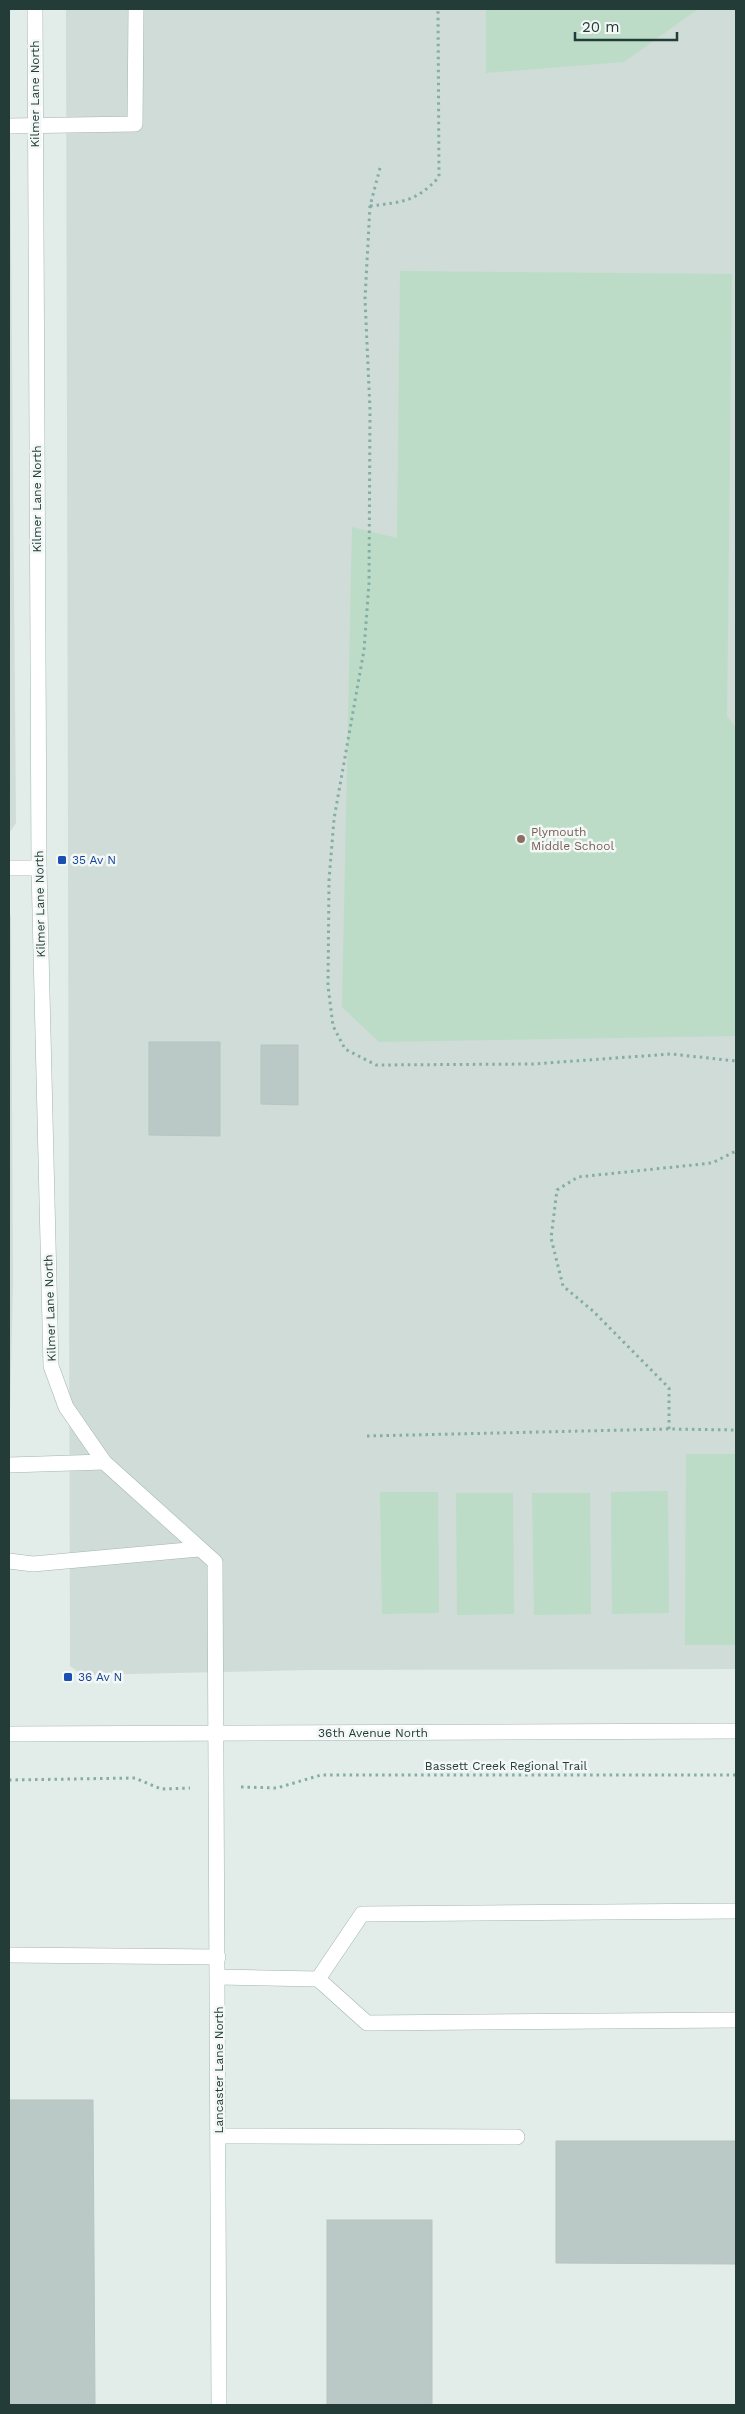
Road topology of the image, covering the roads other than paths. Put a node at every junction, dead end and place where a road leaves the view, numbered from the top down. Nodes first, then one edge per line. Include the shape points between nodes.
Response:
1 (35, 9) edge
2 (136, 9) edge
3 (9, 126) edge
4 (35, 126) junction
5 (9, 868) edge
6 (39, 868) junction
7 (104, 1462) junction
8 (9, 1465) edge
9 (199, 1549) junction
10 (9, 1561) edge
11 (736, 1731) edge
12 (9, 1734) edge
13 (217, 1734) junction
14 (736, 1911) edge
15 (9, 1955) edge
16 (218, 1957) junction
17 (218, 1978) junction
18 (318, 1979) junction
19 (736, 2020) edge
20 (219, 2136) junction
21 (517, 2137) dead end
22 (219, 2405) edge

1 - 4 street, Kilmer Lane North
2 - 4 street via 135,124
3 - 4 street
4 - 6 street, Kilmer Lane North
5 - 6 street
6 - 7 street, Kilmer Lane North via 51,1366 66,1407
7 - 8 street
7 - 9 street, Kilmer Lane North
9 - 10 street via 33,1564
9 - 13 street, Kilmer Lane North via 215,1562
11 - 13 street, 36th Avenue North
12 - 13 street, 36th Avenue North
13 - 16 street, Lancaster Lane North
14 - 18 street via 362,1914
15 - 16 street
16 - 17 street, Lancaster Lane North
17 - 18 street
17 - 20 street, Lancaster Lane North
18 - 19 street via 368,2023
20 - 21 street
20 - 22 street, Lancaster Lane North

